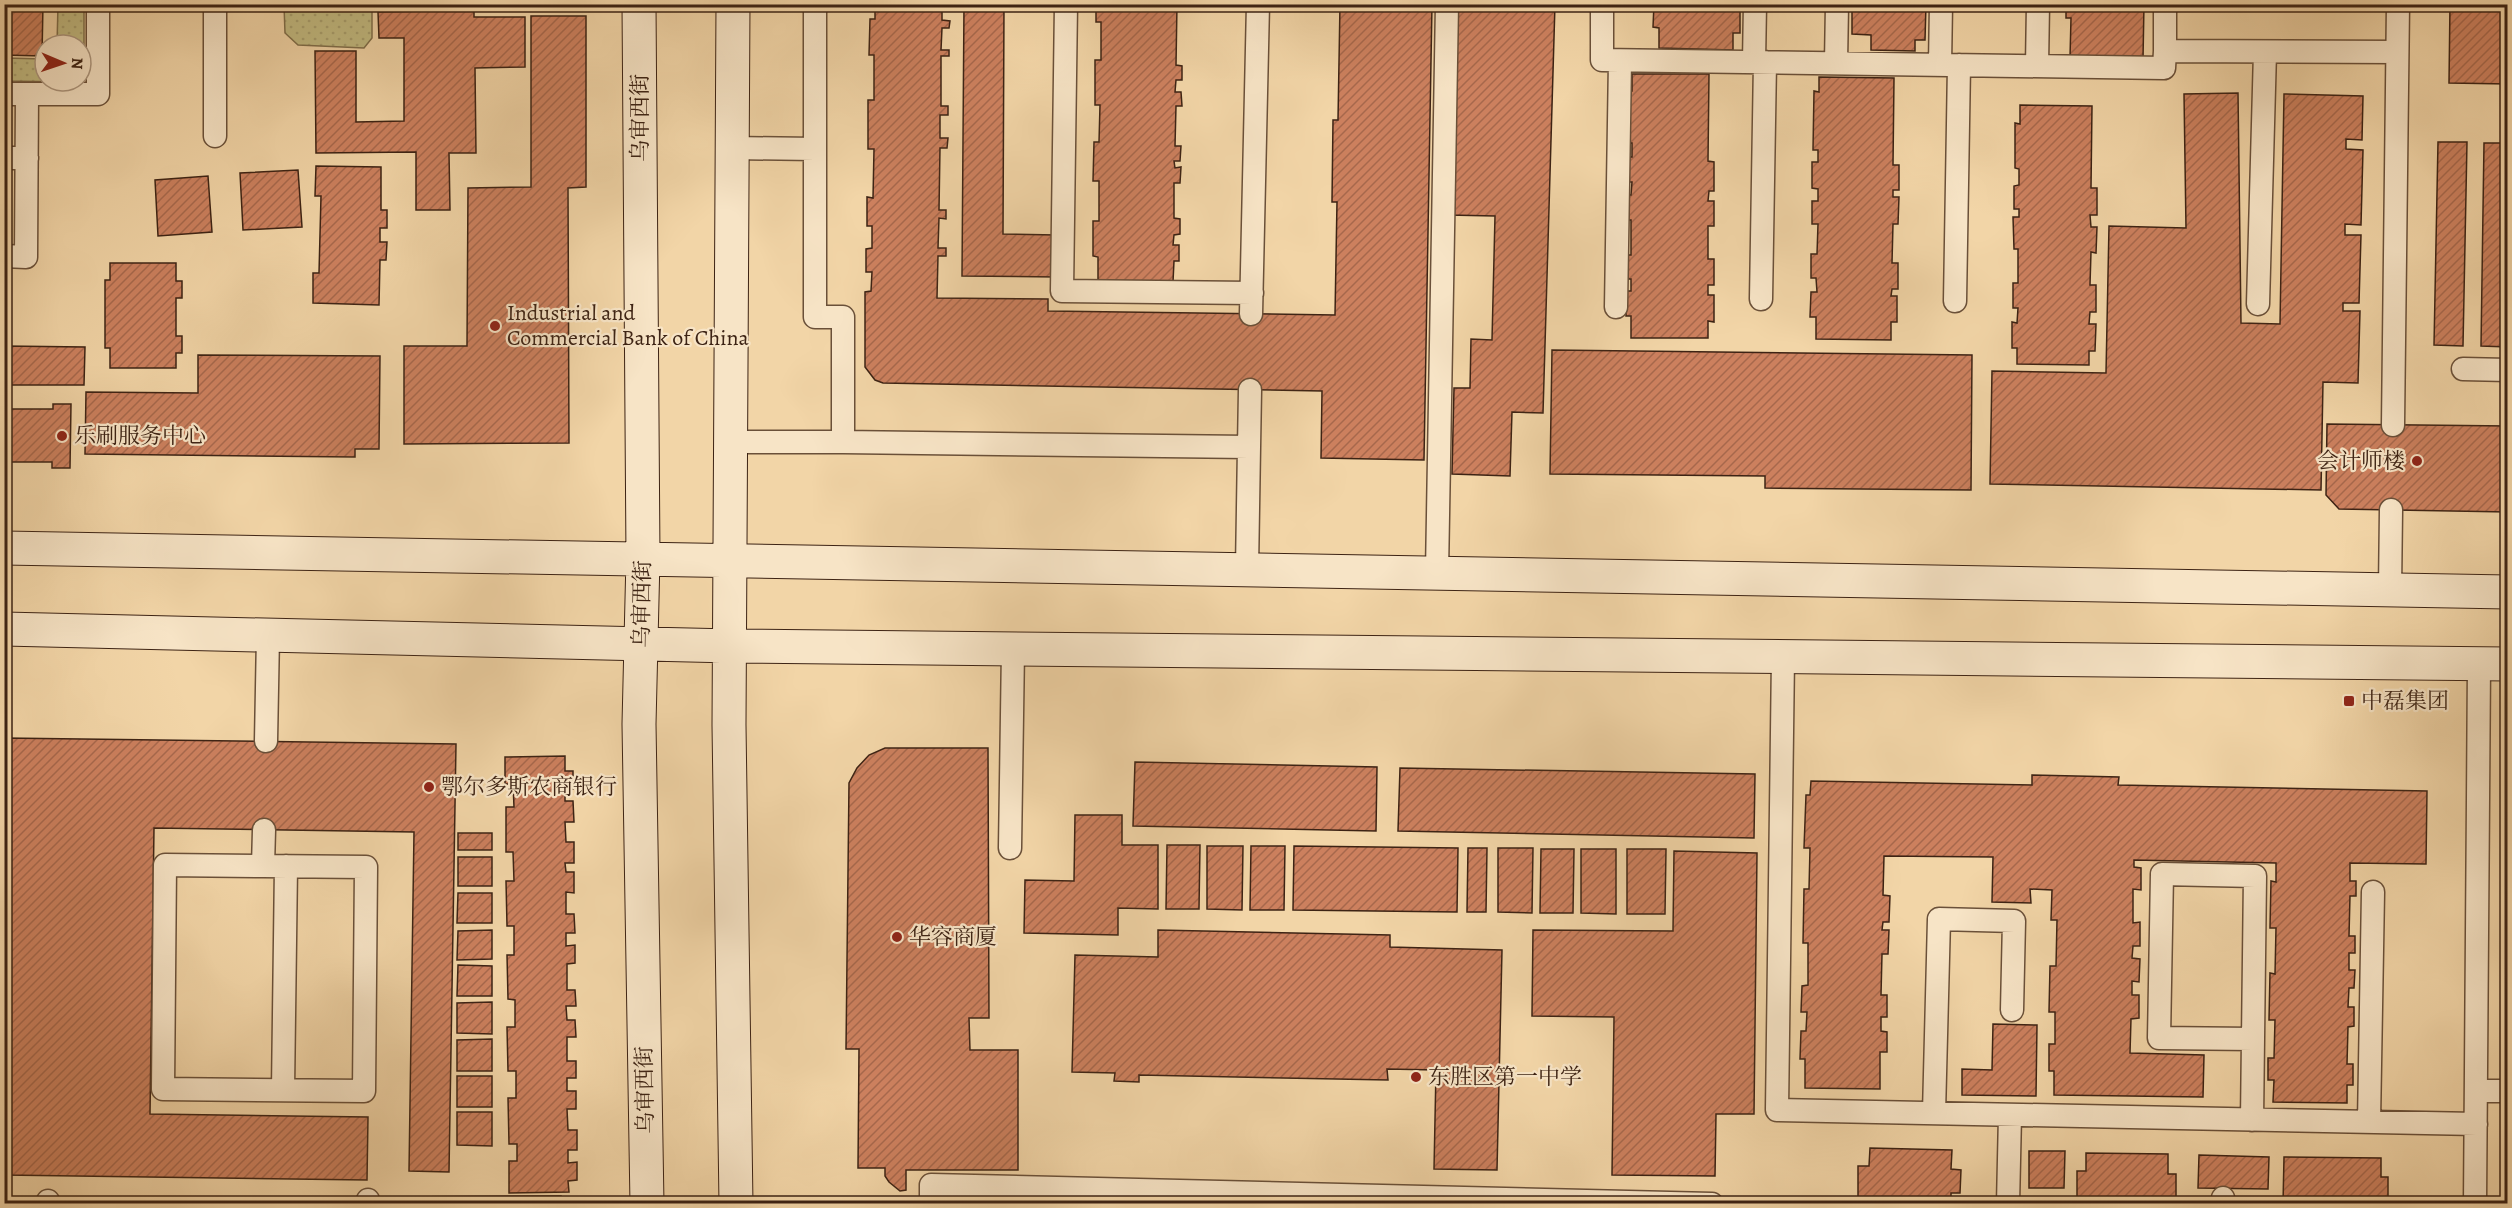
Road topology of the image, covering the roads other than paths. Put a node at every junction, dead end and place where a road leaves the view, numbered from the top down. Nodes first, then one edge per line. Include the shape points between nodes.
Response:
1 (98, 4) edge
2 (215, 4) edge
3 (639, 4) edge
4 (733, 4) edge
5 (815, 4) edge
6 (1066, 4) edge
7 (1257, 4) edge
8 (1448, 4) edge
9 (1602, 4) edge
10 (1755, 4) edge
11 (1837, 4) edge
12 (1941, 4) edge
13 (2038, 4) edge
14 (2165, 4) edge
15 (2398, 4) edge
16 (2164, 51) junction
17 (2265, 52) junction
18 (2397, 52) junction
19 (1620, 61) junction
20 (1760, 62) junction
21 (1836, 63) junction
22 (1949, 65) junction
23 (2037, 66) junction
24 (4, 94) edge
25 (27, 94) junction
26 (215, 136) dead end
27 (732, 148) junction
28 (815, 148) junction
29 (16, 158) edge
30 (4, 256) edge
31 (1761, 299) dead end
32 (1955, 301) dead end
33 (2259, 304) dead end
34 (1616, 308) dead end
35 (2463, 369) dead end
36 (2508, 370) edge
37 (1250, 390) dead end
38 (2393, 425) dead end
39 (732, 442) junction
40 (843, 442) junction
41 (1249, 447) junction
42 (2391, 510) dead end
43 (4, 548) edge
44 (643, 558) junction
45 (732, 560) junction
46 (1247, 569) junction
47 (1437, 572) junction
48 (2391, 590) junction
49 (2508, 592) edge
50 (4, 629) edge
51 (268, 635) junction
52 (641, 644) junction
53 (732, 646) junction
54 (1013, 649) junction
55 (1783, 657) junction
56 (2494, 664) edge
57 (266, 741) dead end
58 (264, 830) dead end
59 (1010, 848) dead end
60 (263, 866) junction
61 (286, 866) junction
62 (2373, 892) dead end
63 (2012, 1010) dead end
64 (2253, 1039) junction
65 (283, 1090) junction
66 (2476, 1091) junction
67 (2508, 1091) edge
68 (1934, 1113) junction
69 (2010, 1115) junction
70 (2252, 1120) junction
71 (2369, 1122) junction
72 (2476, 1124) junction
73 (1206, 1198) edge
74 (1352, 1199) edge
75 (646, 1203) edge
76 (736, 1203) edge
77 (931, 1203) edge
78 (1712, 1203) edge
79 (2008, 1203) edge
80 (2475, 1203) edge

1 - 25 lane via 98,94
2 - 26 lane
3 - 44 street, 乌审西街
4 - 27 street
5 - 28 lane
6 - 7 lane via 1062,291 1252,304
8 - 47 lane
9 - 19 lane via 1602,60
10 - 20 lane
11 - 21 lane
12 - 22 lane
13 - 23 lane
14 - 16 lane
15 - 18 lane
16 - 17 lane
16 - 23 lane via 2164,68
17 - 18 lane
17 - 33 lane
18 - 38 lane
19 - 20 lane
19 - 34 lane
20 - 21 lane
20 - 31 lane
21 - 22 lane
22 - 23 lane
22 - 32 lane
24 - 25 lane
25 - 29 lane
27 - 28 lane
27 - 39 street
28 - 40 lane via 815,317 843,317
29 - 30 lane via 26,257
35 - 36 lane
37 - 41 lane
39 - 40 lane
39 - 45 street
40 - 41 lane
41 - 46 lane
42 - 48 lane
43 - 44 street
44 - 45 street
44 - 52 street, 乌审西街
45 - 46 street
45 - 53 street
46 - 47 street
47 - 48 street
48 - 49 street
50 - 51 street
51 - 52 street
51 - 57 lane
52 - 53 street
52 - 75 street, 乌审西街
53 - 54 street
53 - 76 street via 729,725
54 - 55 street
54 - 59 lane
55 - 56 street
55 - 68 lane via 1777,1110
56 - 66 lane
58 - 60 lane
60 - 61 lane
60 - 65 lane via 165,865 163,1089
61 - 65 lane
61 - 65 lane via 366,867 364,1091
62 - 71 lane
63 - 68 lane via 2014,921 1939,919
64 - 64 lane via 2255,876 2162,874 2159,1038
64 - 70 lane
66 - 67 lane
66 - 72 lane
68 - 69 lane
69 - 70 lane
69 - 79 lane
70 - 71 lane
71 - 72 lane
72 - 80 lane
73 - 74 lane
73 - 77 lane via 931,1185
74 - 78 lane

